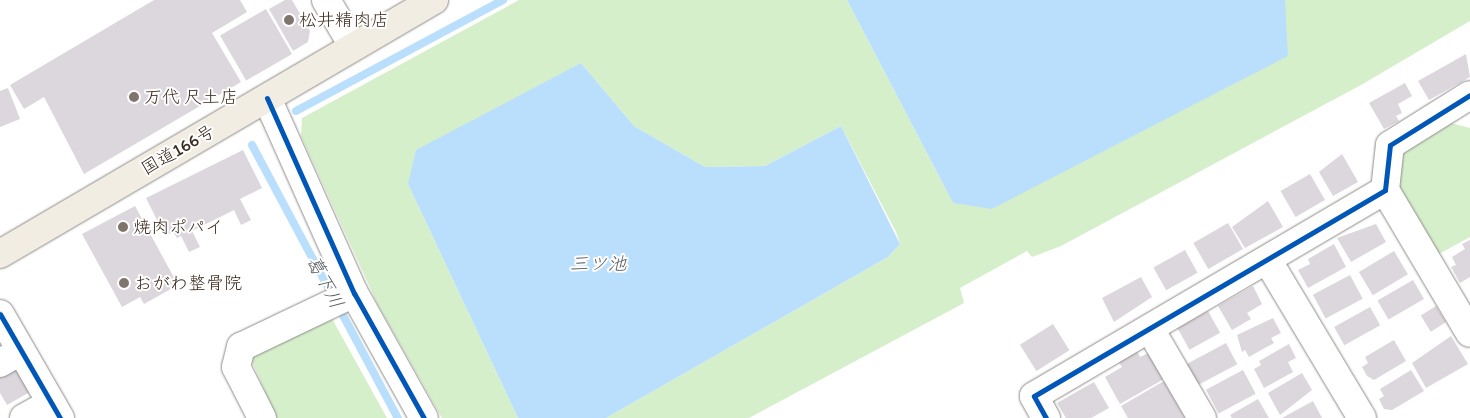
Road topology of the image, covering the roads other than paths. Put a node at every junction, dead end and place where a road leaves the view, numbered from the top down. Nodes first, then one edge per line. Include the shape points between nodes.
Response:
1 (326, 0) edge
2 (434, 0) edge
3 (352, 44) junction
4 (1470, 95) edge
5 (267, 98) junction
6 (1385, 190) junction
7 (0, 254) edge
8 (1268, 261) junction
9 (354, 293) junction
10 (0, 314) edge
11 (1150, 329) junction
12 (1470, 333) edge
13 (11, 358) edge
14 (55, 411) edge
15 (24, 418) edge
16 (262, 418) edge
17 (424, 418) edge
18 (1046, 418) edge
19 (1202, 418) edge
20 (1362, 418) edge

1 - 3 street
2 - 3 highway, 国道166号
3 - 5 highway, 国道166号
4 - 6 street via 1390,145
5 - 7 highway, 国道166号
5 - 9 street
6 - 8 street
6 - 12 street
8 - 11 street
8 - 20 street
9 - 16 street via 241,347 236,367
9 - 17 street
10 - 13 street
11 - 18 street via 1034,396
11 - 19 street
13 - 14 street
14 - 15 street

